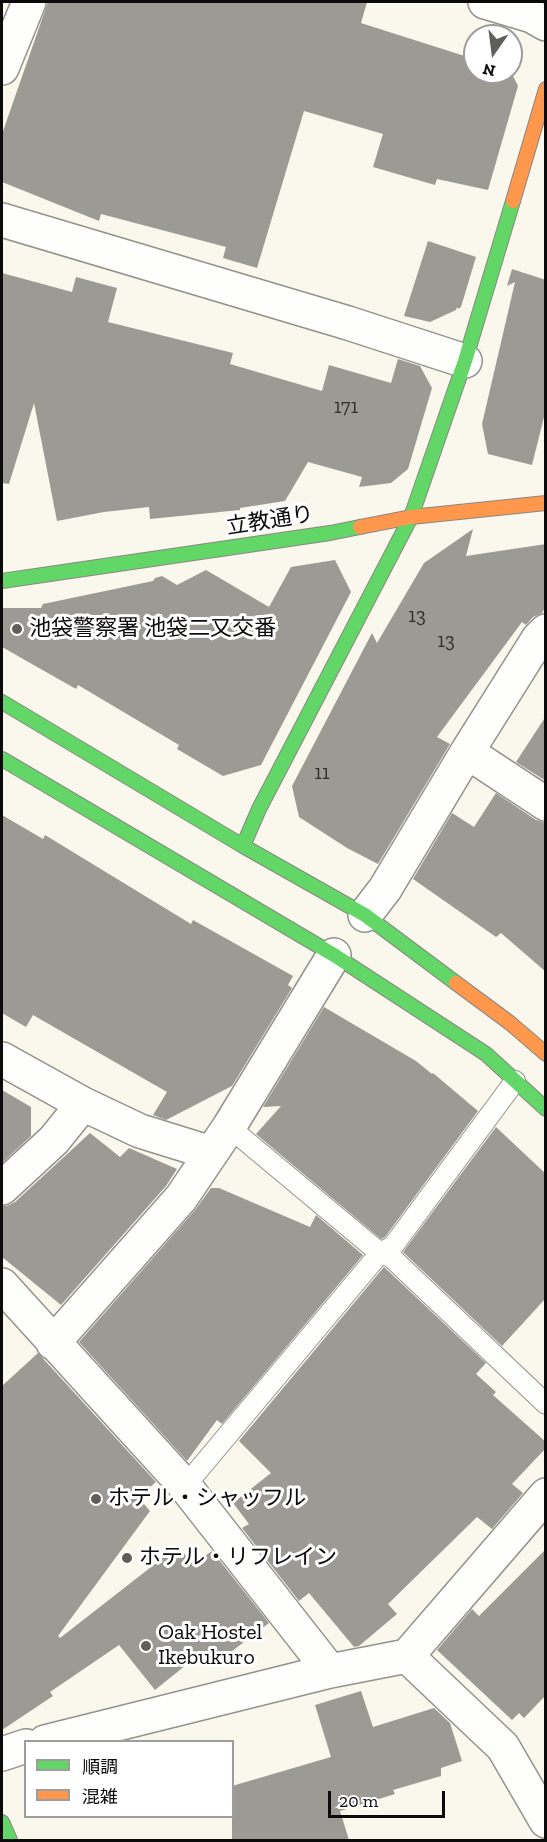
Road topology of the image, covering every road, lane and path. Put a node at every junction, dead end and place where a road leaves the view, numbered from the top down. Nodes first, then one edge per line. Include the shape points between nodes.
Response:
1 (29, 2) edge
2 (485, 2) edge
3 (546, 24) edge
4 (2, 68) edge
5 (546, 89) edge
6 (2, 220) edge
7 (465, 361) junction
8 (546, 503) edge
9 (411, 517) junction
10 (2, 581) edge
11 (546, 632) edge
12 (2, 702) edge
13 (467, 752) junction
14 (2, 759) edge
15 (546, 804) edge
16 (243, 846) junction
17 (365, 915) junction
18 (334, 955) junction
19 (546, 1054) edge
20 (2, 1059) edge
21 (515, 1081) junction
22 (83, 1104) junction
23 (546, 1109) edge
24 (229, 1127) junction
25 (211, 1153) junction
26 (2, 1188) edge
27 (380, 1253) junction
28 (2, 1285) edge
29 (53, 1342) junction
30 (546, 1404) edge
31 (185, 1486) junction
32 (546, 1495) edge
33 (407, 1656) junction
34 (330, 1671) junction
35 (53, 1740) edge
36 (24, 1747) edge
37 (2, 1754) edge
38 (546, 1821) edge
39 (2, 1822) edge
40 (10, 1840) edge

1 - 4 street
2 - 3 street
5 - 7 street
6 - 7 street
7 - 9 street
8 - 9 street, 立教通り
9 - 10 street, 立教通り via 330,533
9 - 16 street
11 - 13 street
12 - 16 street
13 - 15 street
13 - 17 street via 385,889
14 - 18 street
16 - 17 street
17 - 19 street
18 - 21 street via 486,1054
18 - 24 street
20 - 22 street
21 - 23 street
21 - 27 lane via 393,1246
22 - 25 street via 140,1131
22 - 26 street via 54,1140
24 - 25 street
24 - 27 lane
25 - 29 street via 182,1198
27 - 30 lane via 391,1257
27 - 31 lane
28 - 29 street
29 - 31 street
31 - 34 street
32 - 33 street
33 - 34 street
33 - 38 street via 503,1747
34 - 35 street
36 - 37 street
39 - 40 street

